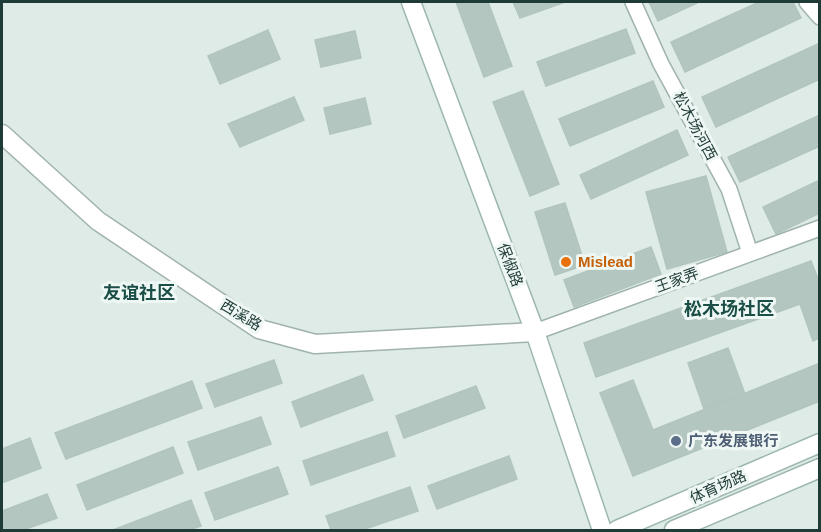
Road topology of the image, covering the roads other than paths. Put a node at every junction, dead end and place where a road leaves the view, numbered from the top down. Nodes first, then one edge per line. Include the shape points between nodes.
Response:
1 (411, 2) edge
2 (633, 2) edge
3 (807, 2) edge
4 (819, 18) edge
5 (2, 134) edge
6 (819, 228) edge
7 (750, 253) junction
8 (536, 332) junction
9 (819, 443) edge
10 (819, 468) edge
11 (602, 531) edge
12 (617, 531) edge
13 (674, 531) edge

1 - 8 main road, 保俶路
2 - 7 street, 松木场河西 via 661,64 729,189
3 - 4 street
5 - 8 main road, 西溪路 via 98,221 259,329 315,344
6 - 7 street, 王家弄
7 - 8 street, 王家弄
8 - 11 main road, 保俶路
9 - 12 main road, 体育场路
10 - 13 main road, 体育场路

